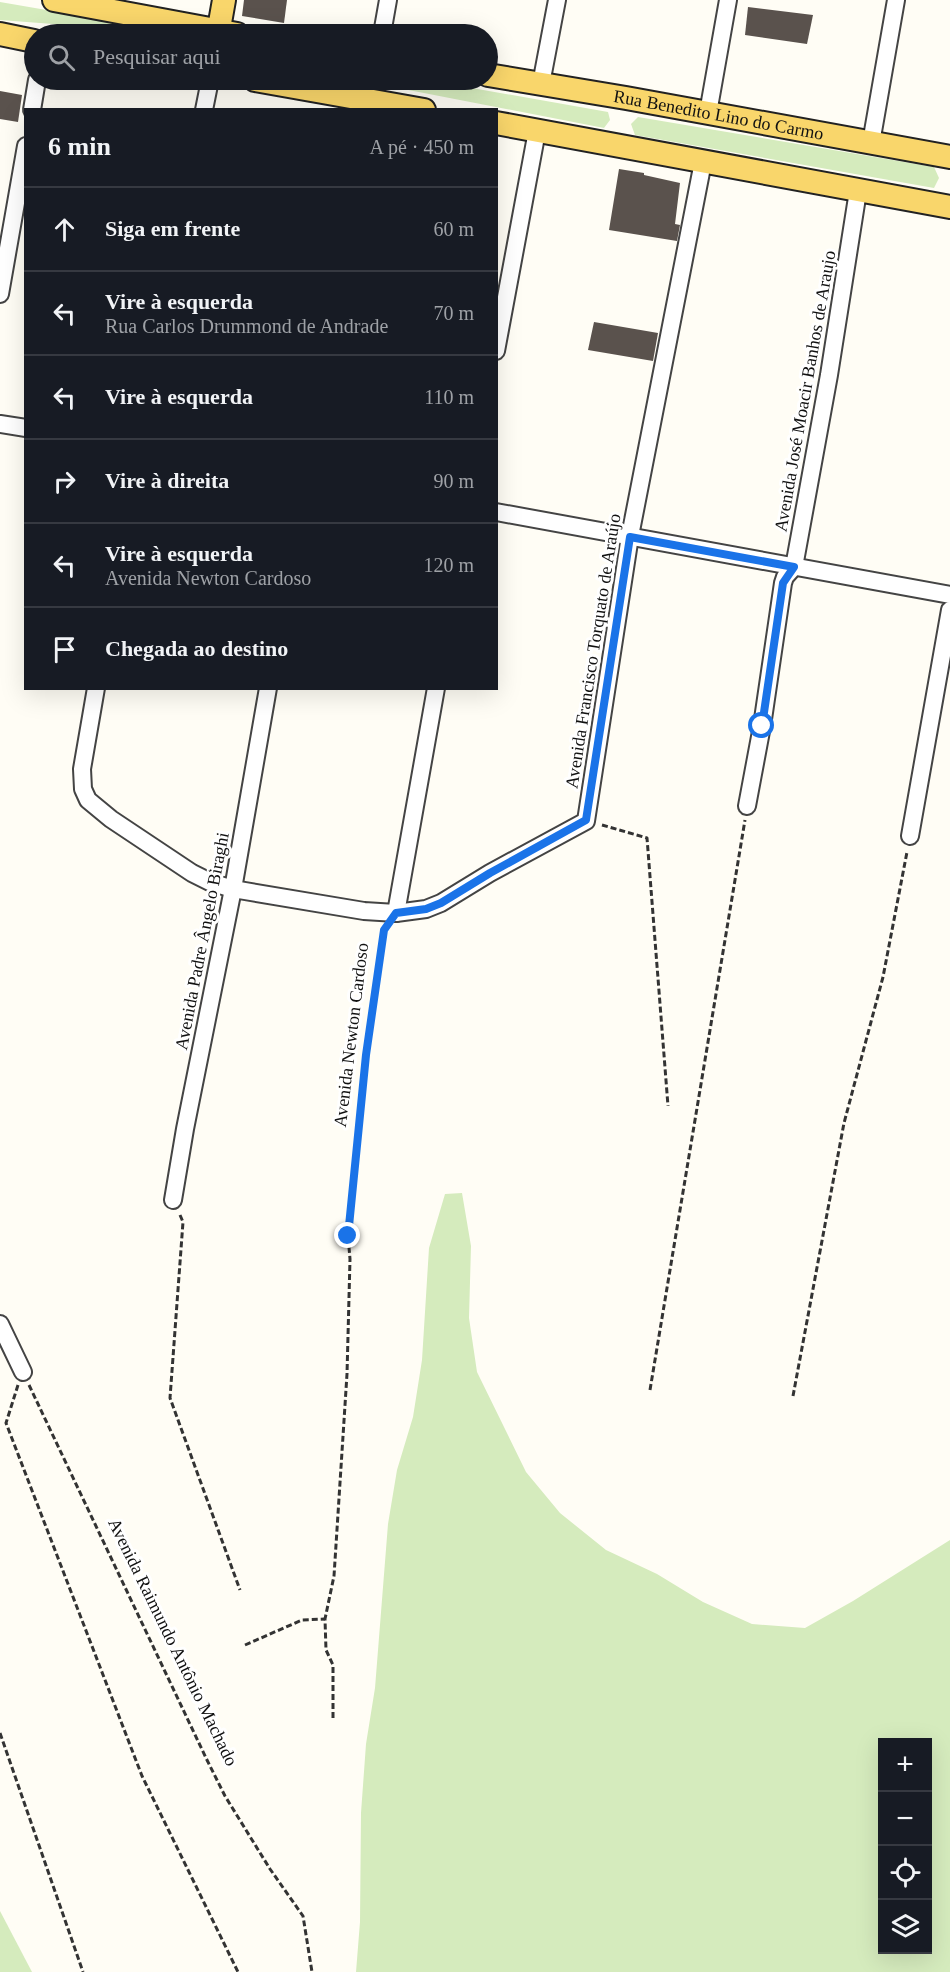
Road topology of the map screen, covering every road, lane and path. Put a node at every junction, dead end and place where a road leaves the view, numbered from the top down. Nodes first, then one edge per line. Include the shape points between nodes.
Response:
1 (54, 0) edge
2 (224, 0) edge
3 (388, 0) edge
4 (557, 0) edge
5 (728, 0) edge
6 (896, 0) edge
7 (174, 24) edge
8 (224, 24) edge
9 (384, 24) edge
10 (0, 34) edge
11 (24, 38) edge
12 (498, 77) edge
13 (542, 84) junction
14 (35, 90) edge
15 (208, 90) edge
16 (303, 90) edge
17 (374, 105) edge
18 (32, 108) edge
19 (204, 108) edge
20 (404, 108) edge
21 (708, 113) junction
22 (498, 123) edge
23 (537, 131) junction
24 (871, 143) junction
25 (24, 157) edge
26 (950, 157) edge
27 (703, 162) junction
28 (858, 191) junction
29 (950, 207) edge
30 (0, 294) edge
31 (498, 340) edge
32 (0, 424) edge
33 (24, 428) edge
34 (498, 512) edge
35 (630, 537) junction
36 (794, 567) junction
37 (950, 595) edge
38 (950, 610) edge
39 (96, 690) edge
40 (268, 690) edge
41 (436, 690) edge
42 (747, 807) joint
43 (586, 820) junction
44 (910, 836) joint
45 (233, 889) junction
46 (396, 913) junction
47 (668, 1106) dead end
48 (173, 1200) joint
49 (0, 1324) edge
50 (23, 1372) junction
51 (650, 1390) dead end
52 (793, 1396) dead end
53 (240, 1590) dead end
54 (325, 1619) junction
55 (245, 1645) dead end
56 (333, 1718) dead end
57 (0, 1733) edge
58 (83, 1972) edge
59 (238, 1972) edge
60 (312, 1972) edge

1 - 7 main road
2 - 8 main road
3 - 9 street
4 - 13 street
5 - 21 street
6 - 24 street
10 - 11 main road
12 - 13 main road, Rua Benedito Lino do Carmo
13 - 21 main road, Rua Benedito Lino do Carmo
14 - 18 street
15 - 19 street
16 - 17 main road
17 - 20 main road
21 - 24 main road, Rua Benedito Lino do Carmo
22 - 23 main road
23 - 27 main road
23 - 31 street
24 - 26 main road, Rua Benedito Lino do Carmo
25 - 30 street
27 - 28 main road
27 - 35 street, Avenida Francisco Torquato de Araújo
28 - 29 main road
28 - 36 street, Avenida José Moacir Banhos de Araujo via 826,397
32 - 33 street
34 - 35 street
35 - 36 street
35 - 43 street, Avenida Francisco Torquato de Araújo
36 - 37 street
36 - 42 street, Avenida José Moacir Banhos de Araujo via 783,583
38 - 44 street
39 - 45 street via 82,769 88,800 192,873
40 - 45 street, Avenida Padre Ângelo Biraghi
41 - 46 street
42 - 51 path
43 - 46 street via 441,903
43 - 47 path via 647,838
44 - 52 path via 883,977 844,1123
45 - 46 street
45 - 48 street, Avenida Padre Ângelo Biraghi
46 - 54 path, Avenida Newton Cardoso via 384,930 366,1055 348,1236 347,1374 334,1576
48 - 53 path via 183,1222 170,1398
49 - 50 street
50 - 59 path via 6,1423 142,1776
50 - 60 path, Avenida Raimundo Antônio Machado via 211,1769 270,1869 303,1916
54 - 55 path via 302,1620
54 - 56 path, Avenida Newton Cardoso via 326,1650 333,1665
57 - 58 path

